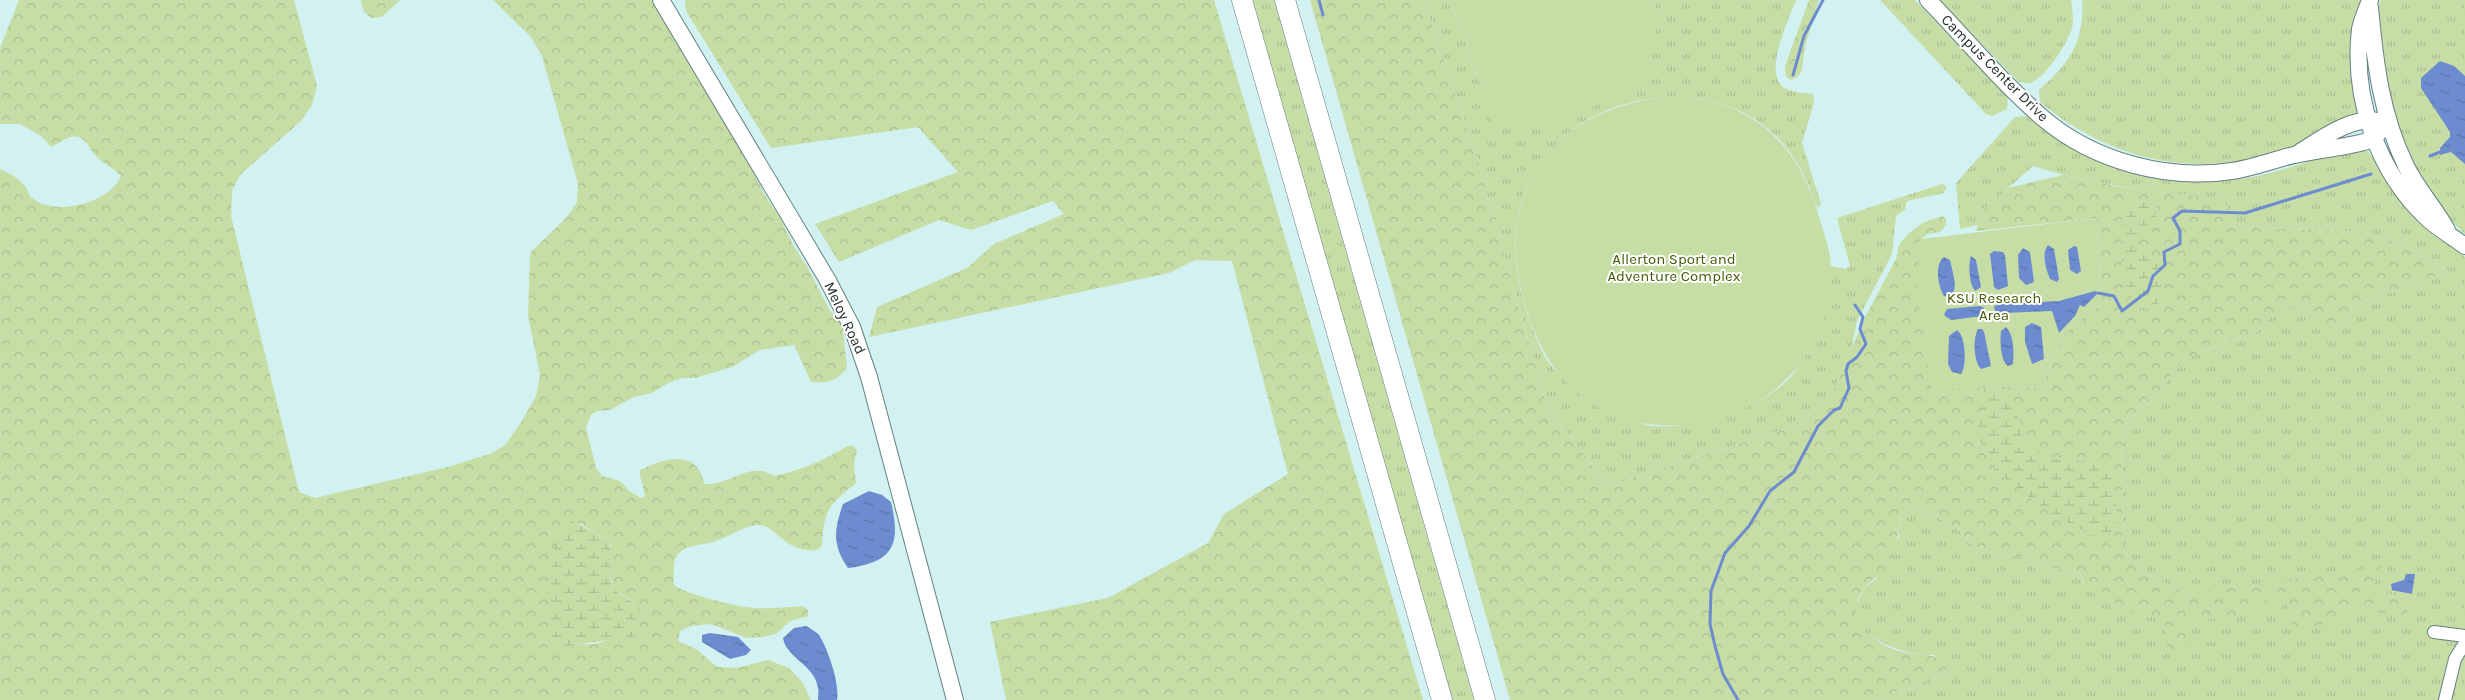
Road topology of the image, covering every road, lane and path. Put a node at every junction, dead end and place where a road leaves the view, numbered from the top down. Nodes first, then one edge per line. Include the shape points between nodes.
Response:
1 (661, 0) edge
2 (1242, 0) edge
3 (1285, 0) edge
4 (1928, 0) edge
5 (2370, 1) edge
6 (2368, 119) junction
7 (2388, 122) junction
8 (2374, 138) junction
9 (2294, 155) junction
10 (2450, 234) junction
11 (2465, 246) edge
12 (2434, 632) dead end
13 (2465, 636) edge
14 (2465, 643) edge
15 (955, 700) edge
16 (1442, 700) edge
17 (1485, 700) edge
18 (2445, 700) edge

1 - 15 street, Meloy Road via 823,272 852,327 869,377
2 - 16 main road
3 - 17 main road
4 - 9 street, Campus Center Drive via 2045,120 2107,157 2151,169 2207,173 2244,169
5 - 6 street via 2361,27 2359,54
5 - 7 street via 2378,80
6 - 7 street
6 - 8 street
6 - 9 street, Campus Center Drive
7 - 8 street
7 - 10 street via 2416,184
8 - 9 street, Campus Center Drive via 2354,145
8 - 10 street via 2406,196 2429,220
10 - 11 street
12 - 13 street
14 - 18 street via 2455,659

